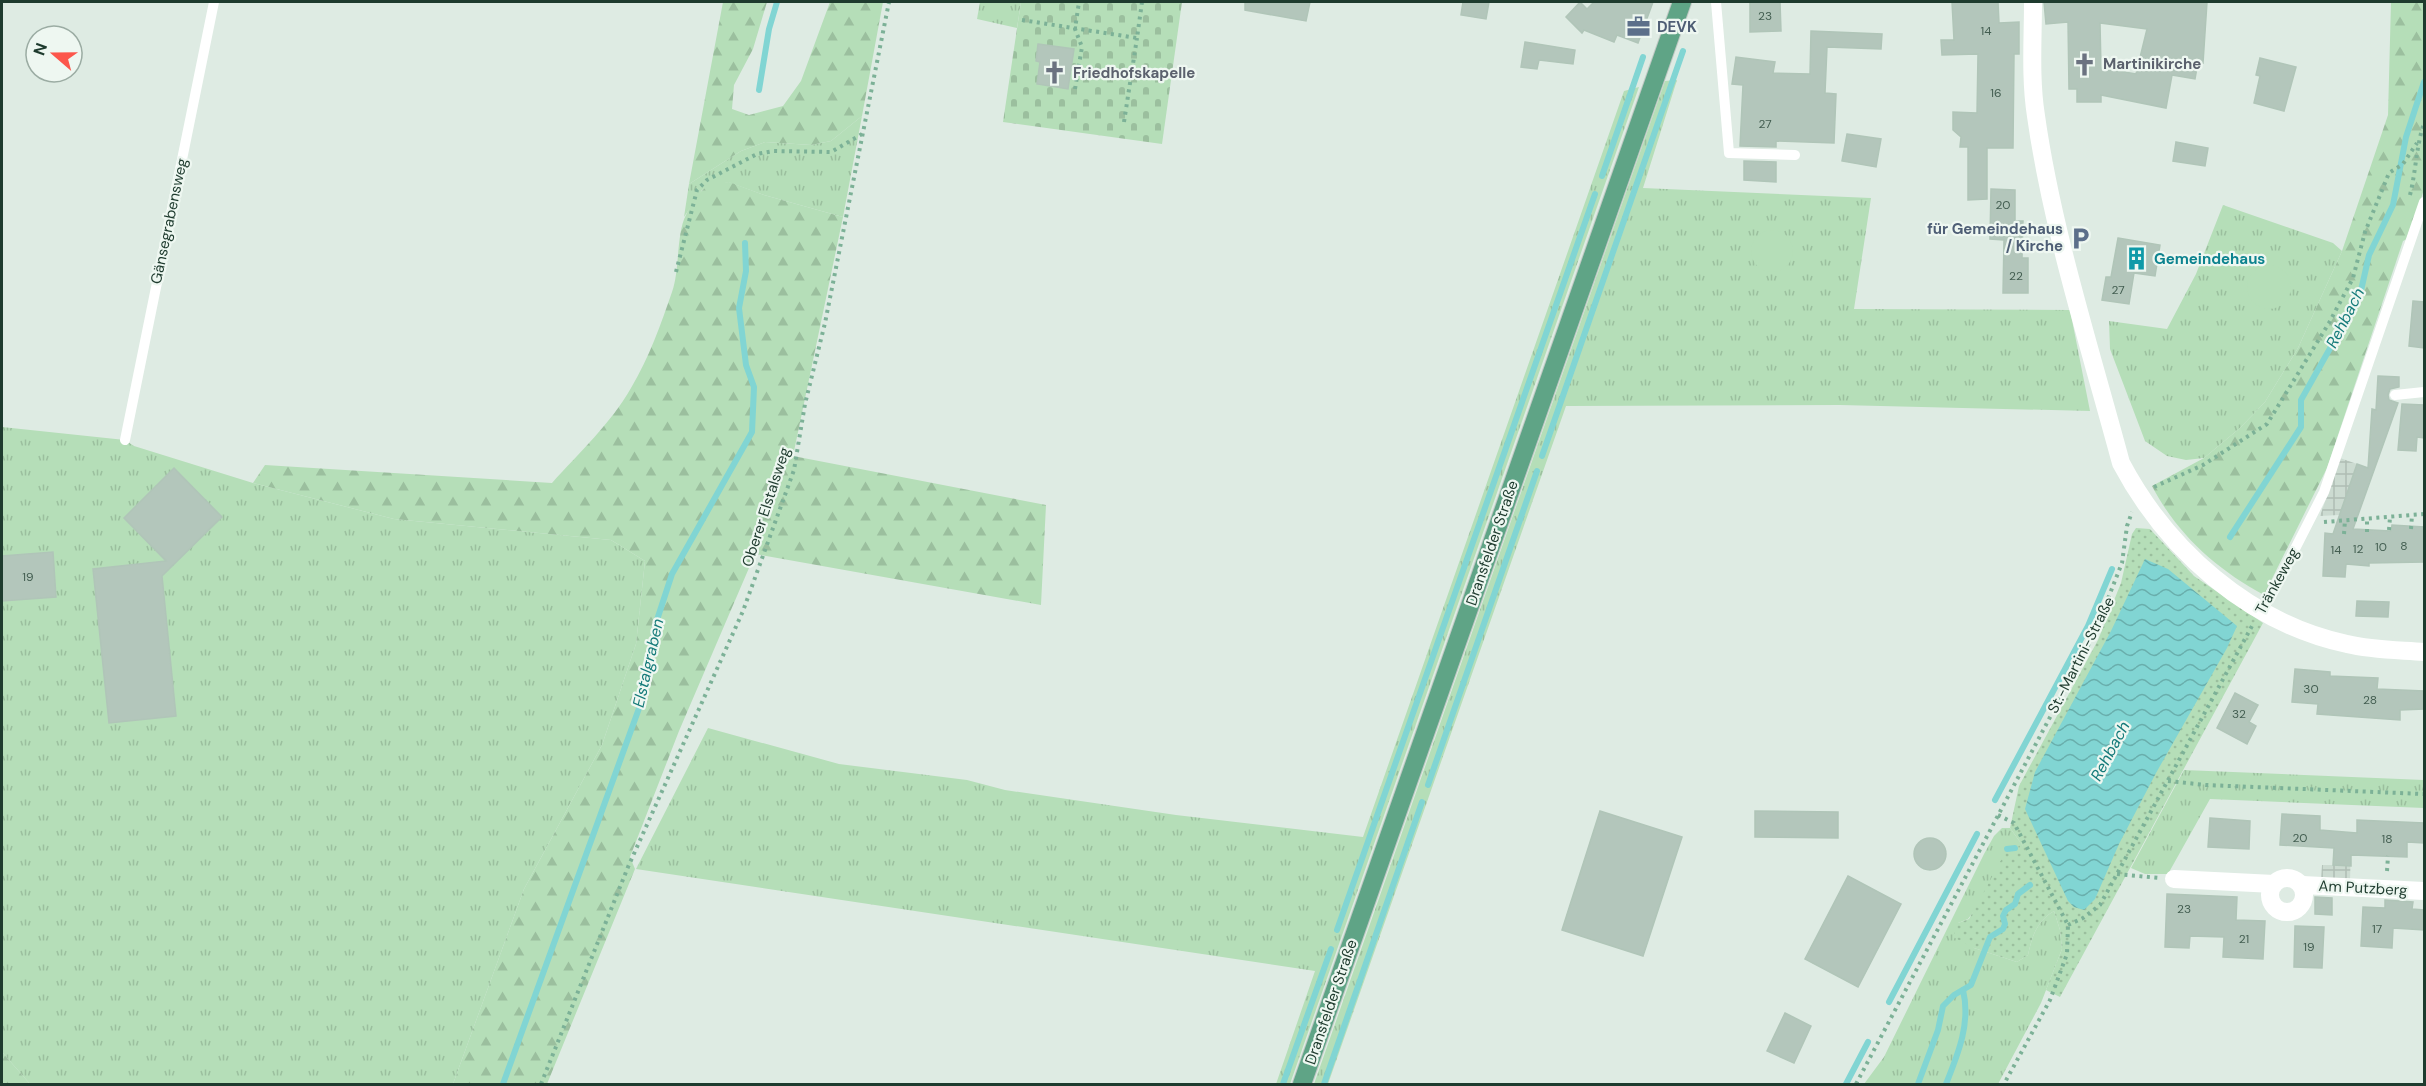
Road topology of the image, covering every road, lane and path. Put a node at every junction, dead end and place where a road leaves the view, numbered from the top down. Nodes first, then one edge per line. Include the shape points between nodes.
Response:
1 (214, 2) edge
2 (889, 2) edge
3 (1079, 2) edge
4 (1142, 2) edge
5 (1682, 2) edge
6 (1716, 2) edge
7 (2033, 2) edge
8 (1022, 20) dead end
9 (1075, 28) junction
10 (1137, 38) junction
11 (1075, 89) dead end
12 (1124, 122) dead end
13 (2424, 123) edge
14 (863, 134) junction
15 (1795, 155) dead end
16 (2424, 202) edge
17 (676, 272) dead end
18 (2424, 392) edge
19 (2395, 395) dead end
20 (125, 440) dead end
21 (2137, 494) junction
22 (2424, 514) edge
23 (2412, 515) junction
24 (2390, 517) junction
25 (2367, 519) junction
26 (2345, 520) junction
27 (2308, 523) junction
28 (2389, 530) dead end
29 (2411, 530) dead end
30 (2367, 532) dead end
31 (2344, 534) dead end
32 (2261, 610) junction
33 (2424, 652) edge
34 (2168, 781) junction
35 (2424, 794) edge
36 (1998, 815) junction
37 (2117, 874) junction
38 (2174, 879) joint
39 (2274, 884) junction
40 (2302, 885) junction
41 (2424, 891) edge
42 (2067, 925) junction
43 (541, 1084) edge
44 (1302, 1084) edge
45 (1856, 1084) edge
46 (2004, 1084) edge

1 - 20 lane, Gänsegrabensweg
2 - 14 path, Oberer Elstalsweg
3 - 9 path
4 - 10 path
5 - 44 main road, Dransfelder Straße
6 - 15 lane via 1730,153
7 - 21 street via 2034,100 2046,172 2121,463
8 - 9 path
9 - 10 path
9 - 11 path via 1082,47
10 - 12 path
13 - 21 path via 2403,164 2389,173 2365,232 2353,278 2266,424 2203,465
14 - 17 path via 831,152 757,153 707,180 697,190
14 - 43 path, Oberer Elstalsweg via 794,470 743,611 628,867
16 - 27 lane, Tränkeweg via 2332,470
18 - 19 lane
21 - 32 street via 2194,560
21 - 36 path, St.-Martini-Straße via 2122,563 2094,634
22 - 23 path
23 - 24 path
23 - 29 path
24 - 25 path
24 - 28 path
25 - 26 path
25 - 30 path
26 - 27 path
26 - 31 path
27 - 32 lane, Tränkeweg
32 - 33 street via 2293,627 2348,645
32 - 34 path, Tränkeweg
34 - 35 path
34 - 37 path, Tränkeweg
36 - 42 path via 2014,822
36 - 45 path, St.-Martini-Straße
37 - 38 path
37 - 42 path, Tränkeweg via 2100,905
38 - 39 street, Am Putzberg
39 - 40 street, Am Putzberg via 2288,877
39 - 40 street, Am Putzberg via 2272,904 2286,912 2301,905
40 - 41 street, Am Putzberg
42 - 46 path via 2067,954 2060,977

